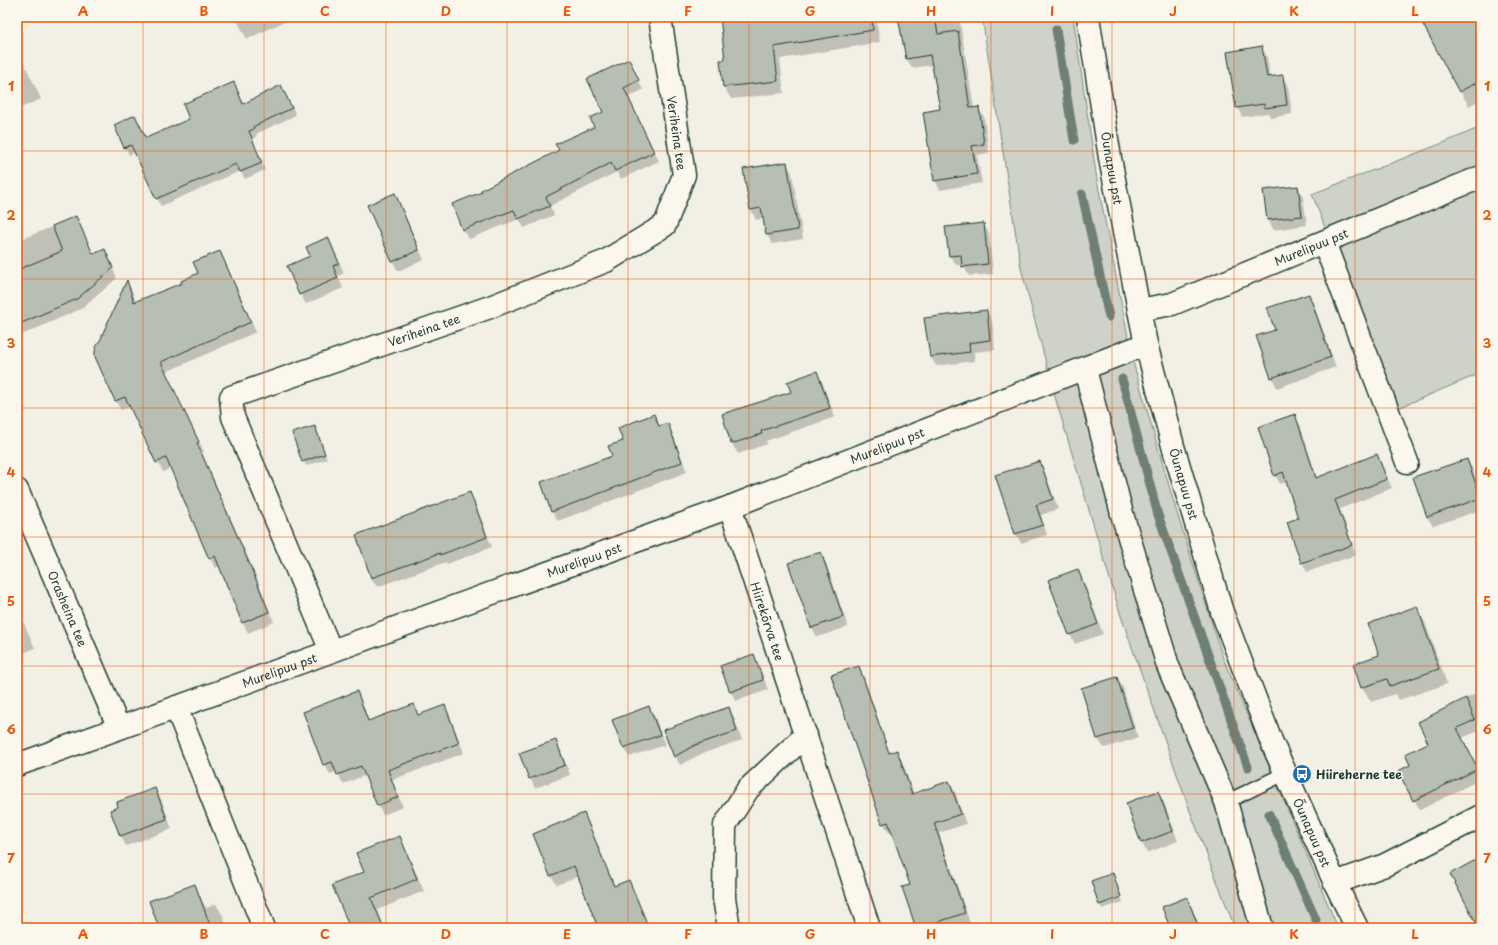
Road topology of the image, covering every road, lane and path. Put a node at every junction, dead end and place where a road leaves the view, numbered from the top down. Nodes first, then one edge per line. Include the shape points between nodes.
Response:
1 (660, 17) edge
2 (1088, 17) edge
3 (1481, 177) edge
4 (1324, 242) junction
5 (1139, 310) junction
6 (1146, 344) junction
7 (1085, 369) junction
8 (1407, 462) dead end
9 (17, 490) edge
10 (730, 507) junction
11 (331, 651) junction
12 (176, 707) junction
13 (119, 728) junction
14 (806, 736) junction
15 (17, 765) edge
16 (1286, 773) junction
17 (1226, 802) junction
18 (1481, 816) edge
19 (1335, 883) junction
20 (264, 928) edge
21 (729, 928) edge
22 (868, 928) edge
23 (1262, 928) edge
24 (1357, 928) edge

1 - 11 street, Veriheina tee via 684,174 666,225 606,261 490,307 231,398 234,417
2 - 5 street, Õunapuu pst via 1110,158
3 - 4 street, Murelipuu pst
4 - 5 street, Murelipuu pst via 1172,304
4 - 8 street
5 - 6 street, Õunapuu pst
6 - 7 street, Murelipuu pst
6 - 16 street, Õunapuu pst via 1172,446 1222,612 1272,744
7 - 10 street, Murelipuu pst
7 - 17 street via 1122,514 1168,666
9 - 13 street, Orasheina tee
10 - 11 street, Murelipuu pst
10 - 14 street, Hiirekõrva tee
11 - 12 street, Murelipuu pst
12 - 13 street, Murelipuu pst
12 - 20 street
13 - 15 street, Murelipuu pst
14 - 21 street via 748,789 725,825 724,898
14 - 22 street, Hiirekõrva tee
16 - 17 lane
16 - 19 street, Õunapuu pst
17 - 23 street
18 - 19 street via 1385,865
19 - 24 street, Õunapuu pst

